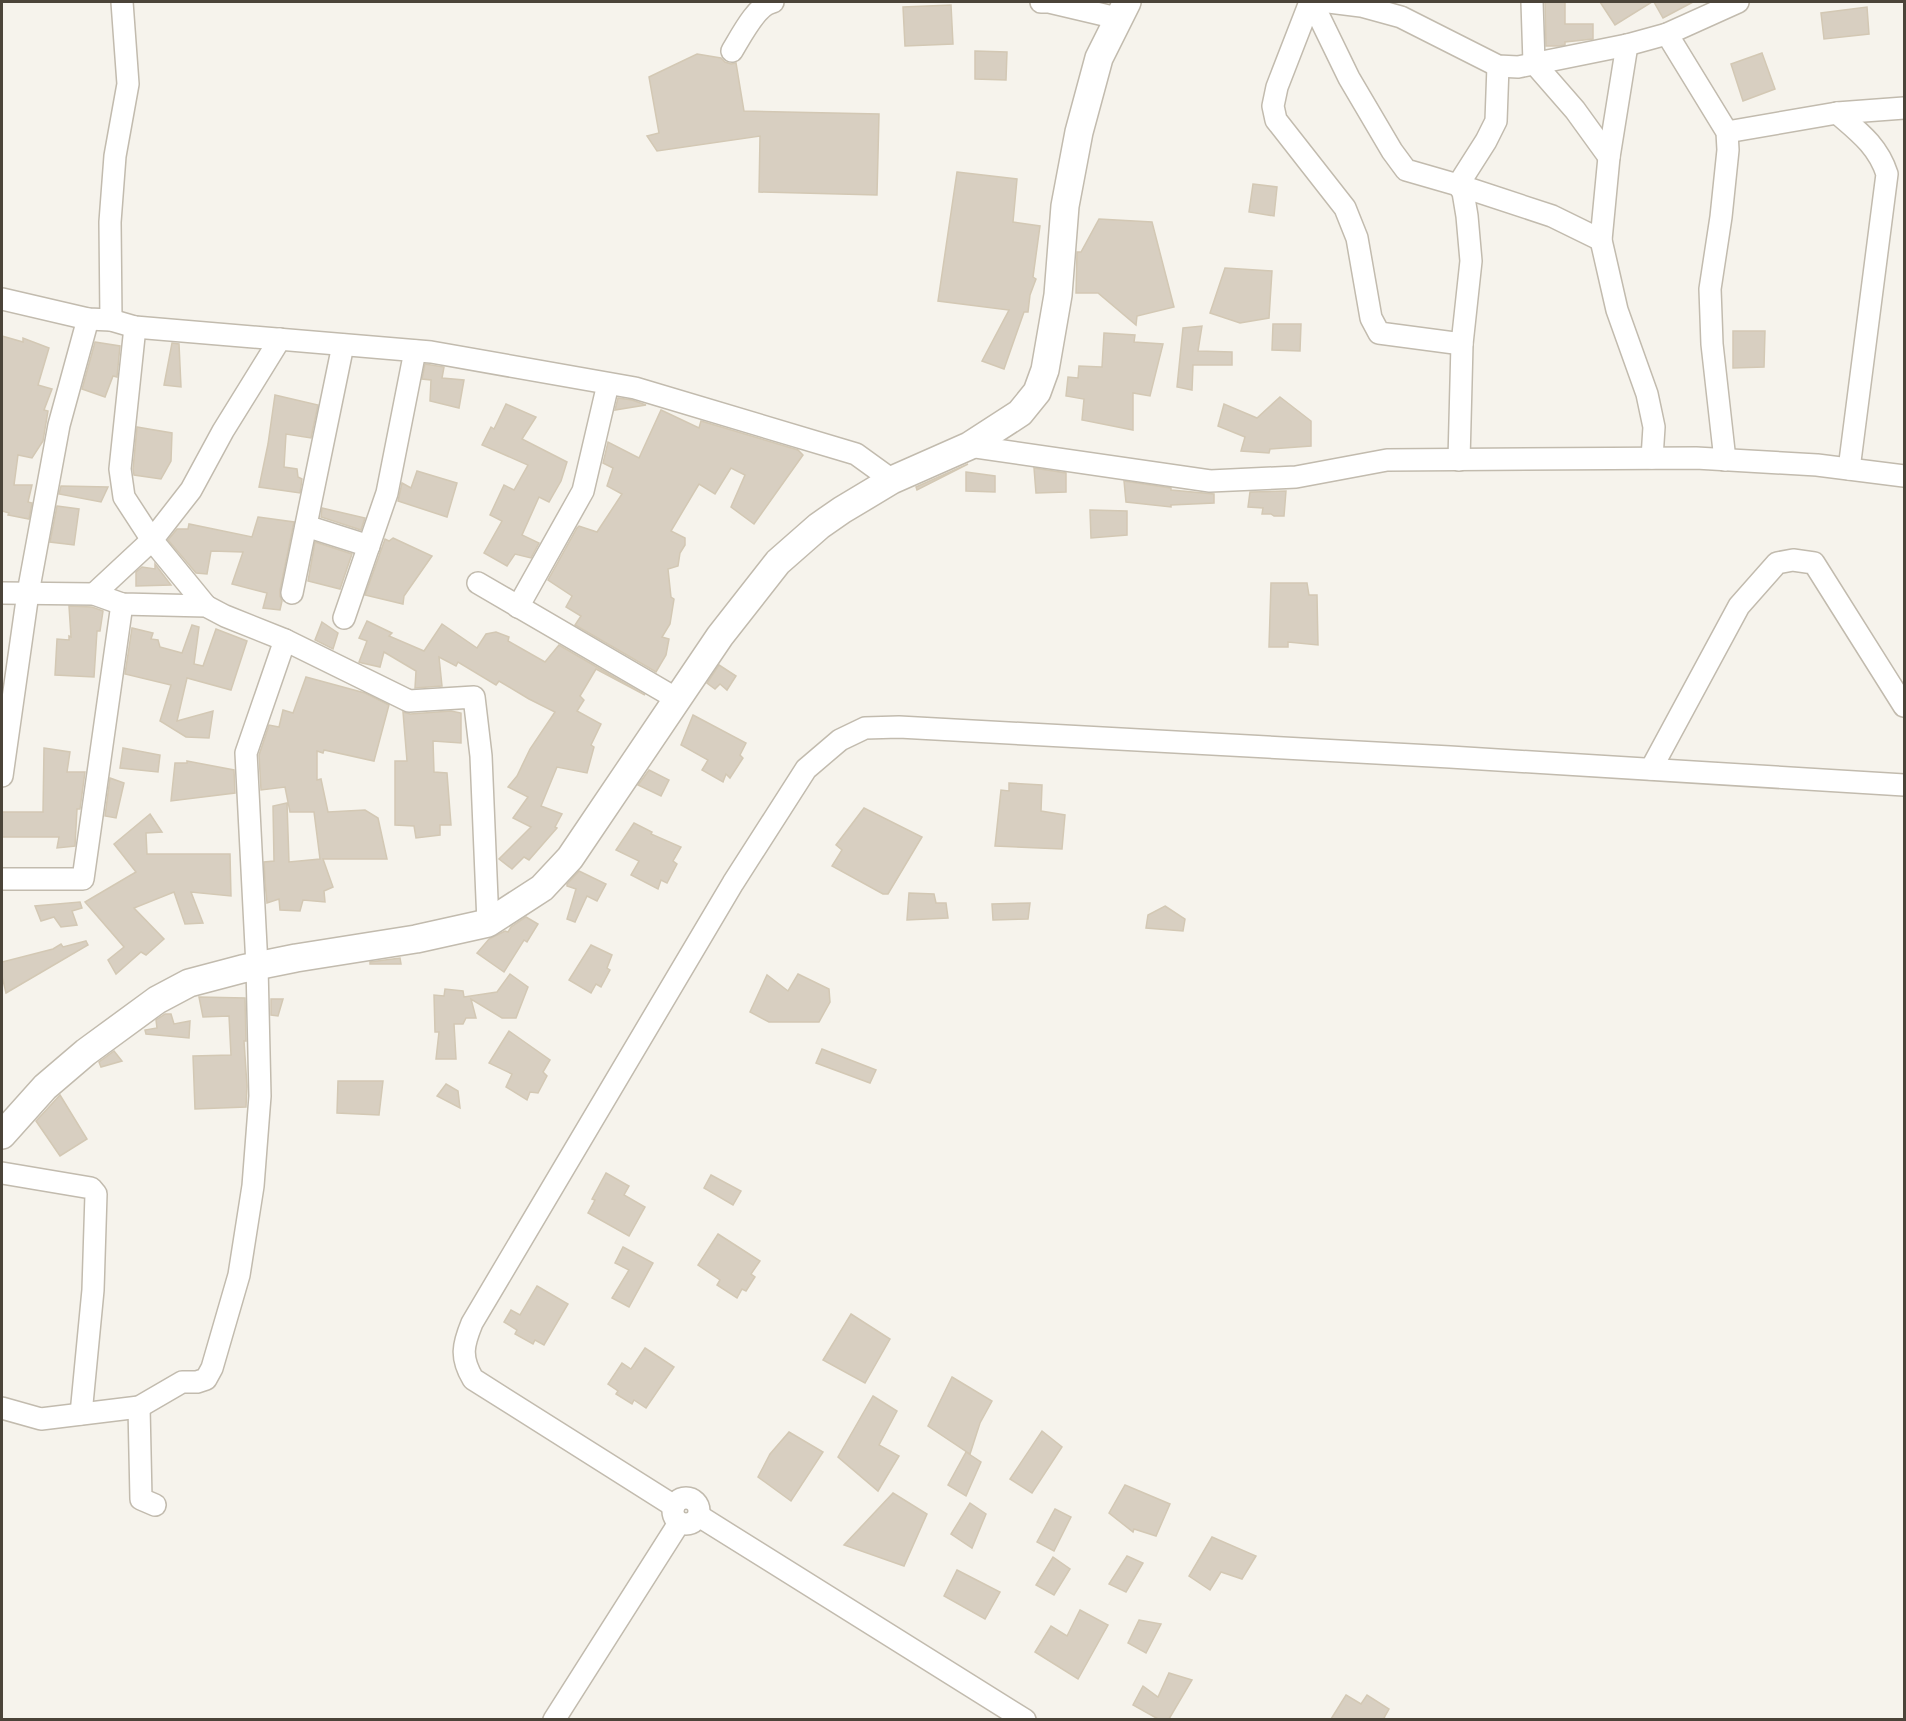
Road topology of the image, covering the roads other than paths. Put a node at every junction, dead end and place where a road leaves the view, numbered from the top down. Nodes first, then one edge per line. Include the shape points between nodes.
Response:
1 (122, 2) edge
2 (773, 2) edge
3 (1041, 2) edge
4 (1311, 2) edge
5 (1329, 2) edge
6 (1532, 2) edge
7 (1738, 2) edge
8 (1122, 10) edge
9 (1666, 34) junction
10 (1627, 45) junction
11 (732, 51) dead end
12 (1534, 63) junction
13 (1498, 66) junction
14 (1905, 108) edge
15 (1837, 113) junction
16 (1726, 132) junction
17 (1609, 157) junction
18 (1458, 185) junction
19 (1601, 240) junction
20 (2, 299) edge
21 (88, 319) junction
22 (111, 320) junction
23 (135, 327) junction
24 (280, 339) junction
25 (343, 345) junction
26 (1462, 345) junction
27 (415, 351) junction
28 (608, 384) junction
29 (969, 446) junction
30 (1652, 459) junction
31 (1459, 460) junction
32 (1725, 460) junction
33 (1849, 470) junction
34 (1905, 476) edge
35 (892, 480) junction
36 (306, 526) junction
37 (152, 540) junction
38 (369, 546) junction
39 (478, 583) dead end
40 (2, 593) edge
41 (28, 593) junction
42 (292, 593) dead end
43 (94, 594) junction
44 (122, 604) junction
45 (206, 606) junction
46 (518, 607) junction
47 (344, 618) dead end
48 (285, 640) junction
49 (677, 699) junction
50 (1905, 706) edge
51 (1652, 769) junction
52 (2, 776) edge
53 (1905, 785) edge
54 (2, 879) edge
55 (488, 923) junction
56 (257, 966) junction
57 (2, 1135) edge
58 (2, 1173) edge
59 (139, 1407) junction
60 (2, 1408) edge
61 (81, 1414) junction
62 (155, 1504) dead end
63 (684, 1515) junction
64 (554, 1719) edge
65 (1025, 1719) edge

1 - 22 street via 128,84 115,156 111,211
2 - 11 street via 766,3 752,19
3 - 8 street
4 - 18 street via 1350,78 1406,170
4 - 26 street via 1276,87 1276,120 1345,208 1357,238 1371,318 1379,333
5 - 13 street via 1401,17
6 - 12 street
7 - 9 street
8 - 29 street via 1099,58 1079,132 1065,206 1058,295 1045,370 1037,392 1020,413
9 - 10 street
9 - 16 street
10 - 12 street
10 - 17 street
12 - 13 street
12 - 17 street
13 - 18 street via 1496,121
14 - 15 street
15 - 16 street
15 - 33 street via 1882,157 1887,174
16 - 32 street via 1728,150 1710,289
17 - 19 street
18 - 19 street via 1552,216
18 - 26 street via 1463,192 1471,261
19 - 30 street via 1617,310 1647,394 1654,427
20 - 21 street
21 - 22 street
21 - 41 street via 59,425
22 - 23 street
23 - 24 street
23 - 37 street via 120,469 124,498
24 - 25 street
24 - 37 street via 190,490
25 - 27 street
25 - 36 street
26 - 31 street
27 - 28 street
27 - 38 street via 387,493
28 - 35 street via 635,388 856,454
28 - 46 street via 583,491
29 - 31 street via 1210,481 1296,477 1387,460
29 - 35 street
30 - 31 street
30 - 32 street
32 - 33 street
33 - 34 street
35 - 49 street via 819,526 778,562
36 - 38 street
36 - 42 street
37 - 43 street
37 - 45 street
38 - 47 street
39 - 46 street
40 - 41 street
41 - 43 street
41 - 52 street
43 - 44 street
44 - 45 street
44 - 54 street via 83,879
45 - 48 street
46 - 49 street
48 - 55 street via 409,701 474,697 481,756
48 - 56 street via 246,753
49 - 55 street via 570,858 542,888
50 - 51 street via 1814,563 1777,563 1739,606
51 - 53 street
51 - 63 street via 899,727 865,728 840,740 807,769 733,883 472,1323 465,1341 464,1356 473,1379
55 - 56 street
56 - 57 street via 189,983 157,1000 52,1081
56 - 59 street via 260,1096 253,1186 239,1275 206,1379 182,1382
58 - 61 street via 91,1188 96,1194 93,1290
59 - 61 street
59 - 62 street via 141,1499
60 - 61 street via 41,1419
63 - 64 street
63 - 65 street

